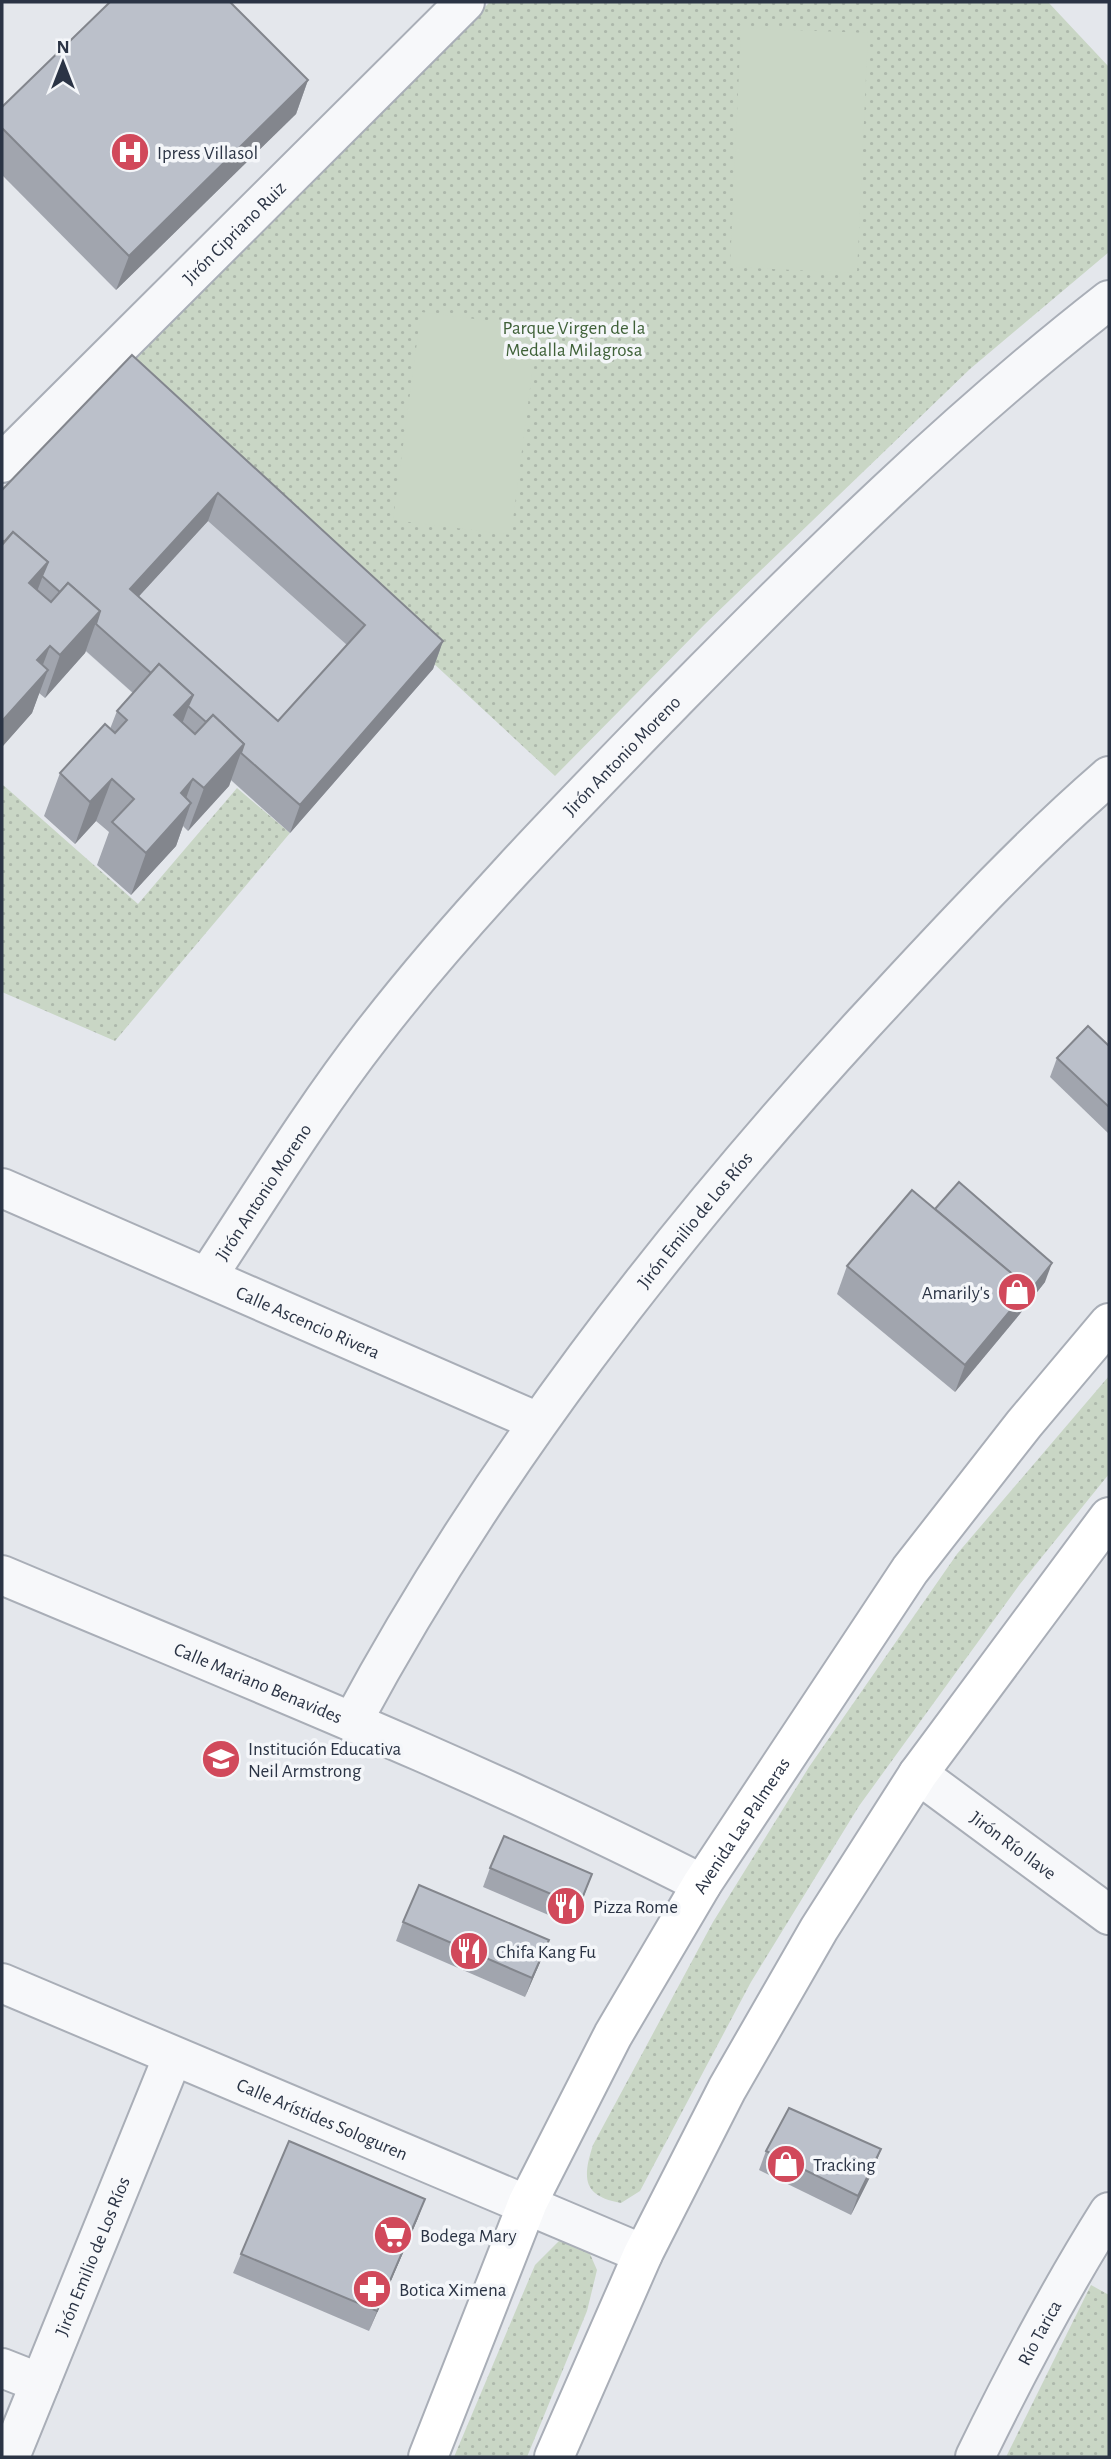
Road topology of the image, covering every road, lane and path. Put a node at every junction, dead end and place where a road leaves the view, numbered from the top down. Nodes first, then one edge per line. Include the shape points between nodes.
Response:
1 (465, 2) edge
2 (1109, 300) edge
3 (2, 463) edge
4 (1109, 776) edge
5 (2, 1188) edge
6 (207, 1277) junction
7 (1109, 1324) edge
8 (538, 1422) junction
9 (1109, 1517) edge
10 (2, 1575) edge
11 (352, 1722) junction
12 (918, 1774) junction
13 (702, 1884) junction
14 (1109, 1915) edge
15 (2, 1983) edge
16 (173, 2056) junction
17 (528, 2202) junction
18 (1109, 2212) edge
19 (643, 2253) junction
20 (2, 2368) edge
21 (40, 2383) junction
22 (10, 2457) edge
23 (428, 2457) edge
24 (554, 2457) edge
25 (975, 2457) edge

1 - 3 street, Jirón Cipriano Ruiz
2 - 6 street, Jirón Antonio Moreno via 979,408 800,573 580,797 372,1034
4 - 8 street, Jirón Emilio de Los Ríos via 980,897 731,1171
5 - 6 street, Calle Ascencio Rivera
6 - 8 street, Calle Ascencio Rivera
7 - 13 main road, Avenida Las Palmeras via 910,1570
8 - 11 street, Jirón Emilio de Los Ríos via 397,1638
9 - 12 main road
10 - 11 street, Calle Mariano Benavides
11 - 13 street, Calle Mariano Benavides
12 - 14 street, Jirón Río Ilave
12 - 19 main road via 819,1929 740,2066
13 - 17 main road, Avenida Las Palmeras via 613,2035
15 - 16 street, Calle Arístides Sologuren
16 - 17 street, Calle Arístides Sologuren
16 - 21 street, Jirón Emilio de Los Ríos
17 - 19 street, Calle Arístides Sologuren
17 - 23 main road, Avenida Las Palmeras
18 - 25 street, Río Tarica via 1023,2360
19 - 24 main road
20 - 21 street
21 - 22 street, Jirón Emilio de Los Ríos

